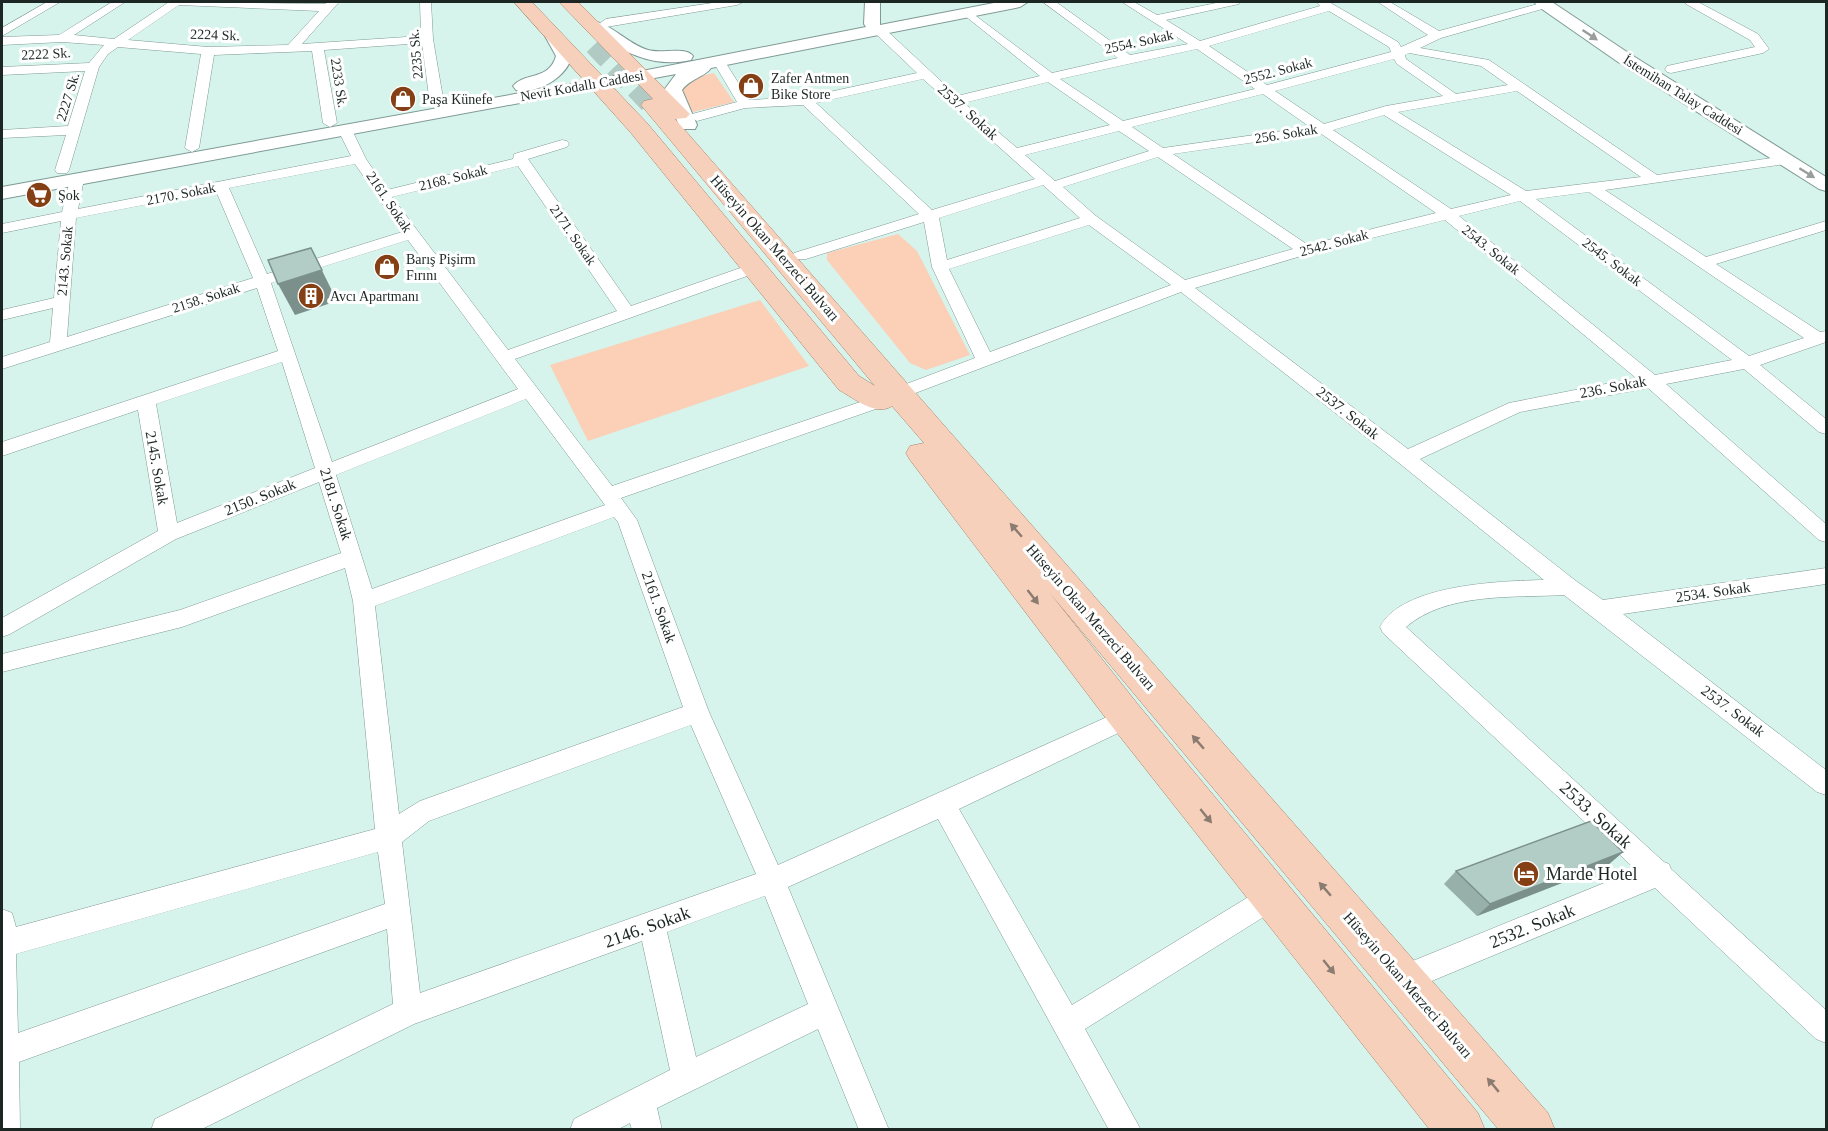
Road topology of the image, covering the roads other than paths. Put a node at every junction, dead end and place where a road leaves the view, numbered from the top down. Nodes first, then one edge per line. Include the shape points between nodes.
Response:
1 (54, 2) edge
2 (119, 2) edge
3 (177, 2) edge
4 (426, 2) edge
5 (523, 2) edge
6 (536, 2) edge
7 (553, 2) edge
8 (568, 2) edge
9 (737, 2) edge
10 (872, 2) edge
11 (1020, 2) edge
12 (1049, 2) edge
13 (1127, 2) edge
14 (1235, 2) edge
15 (1383, 2) edge
16 (1572, 2) edge
17 (1690, 2) edge
18 (275, 3) edge
19 (1544, 3) edge
20 (1325, 4) edge
21 (332, 5) edge
22 (684, 5) edge
23 (973, 7) edge
24 (1156, 19) junction
25 (877, 27) junction
26 (2, 33) edge
27 (1437, 35) junction
28 (553, 36) junction
29 (62, 38) junction
30 (427, 39) junction
31 (593, 39) junction
32 (2, 41) edge
33 (117, 42) junction
34 (1199, 45) junction
35 (292, 48) junction
36 (318, 48) junction
37 (208, 51) junction
38 (1403, 51) junction
39 (744, 53) junction
40 (1128, 59) junction
41 (720, 63) junction
42 (93, 66) junction
43 (1671, 69) junction
44 (2, 71) edge
45 (638, 72) junction
46 (927, 74) junction
47 (1050, 78) junction
48 (596, 80) junction
49 (1520, 87) junction
50 (1265, 90) junction
51 (483, 97) junction
52 (1455, 99) junction
53 (503, 100) junction
54 (806, 101) junction
55 (954, 101) junction
56 (437, 104) junction
57 (745, 104) junction
58 (643, 110) junction
59 (1386, 110) junction
60 (692, 121) junction
61 (338, 127) junction
62 (1121, 127) junction
63 (1321, 129) junction
64 (74, 130) junction
65 (2, 135) edge
66 (562, 144) dead end
67 (192, 148) junction
68 (1161, 152) junction
69 (1014, 153) junction
70 (359, 159) junction
71 (520, 159) junction
72 (1785, 160) junction
73 (1827, 166) edge
74 (70, 174) junction
75 (1654, 180) junction
76 (2, 181) edge
77 (1049, 183) junction
78 (1827, 185) edge
79 (221, 186) junction
80 (1592, 188) junction
81 (2, 193) edge
82 (384, 195) junction
83 (1523, 196) junction
84 (1446, 213) junction
85 (69, 215) junction
86 (931, 217) junction
87 (1091, 219) junction
88 (1827, 225) edge
89 (2, 228) edge
90 (411, 234) junction
91 (1305, 250) junction
92 (801, 256) junction
93 (1702, 262) junction
94 (940, 267) junction
95 (755, 268) junction
96 (262, 280) junction
97 (1183, 286) junction
98 (61, 301) junction
99 (627, 313) junction
100 (2, 315) edge
101 (1822, 338) edge
102 (58, 345) junction
103 (288, 354) junction
104 (504, 357) junction
105 (985, 360) junction
106 (2, 363) edge
107 (1747, 363) junction
108 (1650, 380) junction
109 (529, 391) junction
110 (890, 397) junction
111 (146, 401) junction
112 (1827, 428) edge
113 (2, 449) edge
114 (1406, 458) junction
115 (325, 471) junction
116 (613, 501) junction
117 (169, 534) junction
118 (1827, 535) edge
119 (353, 557) junction
120 (1827, 576) edge
121 (1568, 587) junction
122 (364, 601) junction
123 (1600, 609) junction
124 (2, 628) edge
125 (2, 663) edge
126 (697, 712) junction
127 (1127, 718) junction
128 (1827, 784) edge
129 (943, 804) junction
130 (389, 837) junction
131 (1660, 873) junction
132 (772, 882) junction
133 (1272, 897) junction
134 (399, 912) junction
135 (652, 925) junction
136 (2, 936) edge
137 (1403, 979) junction
138 (826, 1010) junction
139 (408, 1012) junction
140 (1066, 1025) junction
141 (1827, 1029) edge
142 (3, 1053) edge
143 (686, 1077) junction
144 (644, 1116) edge
145 (5, 1123) edge
146 (166, 1130) edge
147 (585, 1130) edge
148 (874, 1130) edge
149 (1126, 1130) edge
150 (1461, 1130) edge
151 (1531, 1130) edge

1 - 26 street
2 - 29 street
3 - 18 street
3 - 33 street, 2227 Sk.
4 - 30 street, 2235 Sk.
5 - 28 main road
6 - 31 main road
7 - 31 main road
8 - 31 main road
9 - 22 street
10 - 25 main road
11 - 23 main road, Nevit Kodallı Caddesi
12 - 40 street
13 - 24 street, 2543. Sokak
14 - 24 street
15 - 27 street
16 - 43 main road, İstemihan Talay Caddesi via 1614,35
17 - 43 street via 1754,37 1763,49
18 - 21 street
19 - 27 street, 2552. Sokak
19 -> 72 main road, İstemihan Talay Caddesi
20 - 34 street, 2554. Sokak
20 - 38 street
21 - 35 street
22 - 31 street
23 - 25 main road, Nevit Kodallı Caddesi
23 - 47 street
24 - 34 street, 2543. Sokak
25 - 39 main road, Nevit Kodallı Caddesi
25 - 46 street, 2537. Sokak
27 - 38 street, 2552. Sokak
28 - 31 main road
28 - 51 main road via 564,56 558,69 539,81
29 - 32 street, 2224 Sk.
29 - 33 street, 2224 Sk.
30 - 36 street, 2224 Sk.
30 - 56 street, 2235 Sk.
31 - 39 main road via 647,56
31 - 45 main road
31 - 48 main road
33 - 37 street, 2224 Sk.
33 - 42 street, 2227 Sk.
34 - 40 street, 2554. Sokak
34 - 50 street, 2543. Sokak
35 - 36 street, 2224 Sk.
35 - 37 street, 2224 Sk.
36 - 61 street, 2233 Sk.
37 - 67 street
38 - 49 street via 1485,63
38 - 50 street, 2552. Sokak
38 - 52 street via 1401,61
39 - 41 main road
39 - 45 main road, Nevit Kodallı Caddesi
40 - 47 street, 2554. Sokak
41 - 57 street
41 - 60 main road via 688,74 675,85 673,95
42 - 44 street, 2222 Sk.
42 - 64 street, 2227 Sk.
43 - 73 main road, İstemihan Talay Caddesi
45 - 48 main road, Nevit Kodallı Caddesi
45 - 58 main road
46 - 54 street
46 - 55 street, 2537. Sokak
47 - 55 street, 2554. Sokak
47 - 62 street
48 - 51 main road, Nevit Kodallı Caddesi
48 - 53 main road, Nevit Kodallı Caddesi
48 - 58 main road
49 - 52 street, 256. Sokak
49 - 75 street
50 - 62 street, 2552. Sokak
50 - 63 street, 2543. Sokak
51 - 56 main road, Nevit Kodallı Caddesi
52 - 59 street, 256. Sokak
53 - 58 main road via 554,95
53 - 61 main road, Nevit Kodallı Caddesi
54 - 57 street
54 - 86 street
55 - 69 street, 2537. Sokak
56 - 61 main road, Nevit Kodallı Caddesi
57 - 60 street
58 - 60 main road
58 - 95 main road
58 - 110 main road, Hüseyin Okan Merzeci Bulvarı
59 - 63 street, 256. Sokak
59 - 83 street, 2545. Sokak
60 - 92 main road
61 - 67 main road, Nevit Kodallı Caddesi
61 - 70 street, 2161. Sokak
61 - 74 main road, Nevit Kodallı Caddesi
62 - 68 street
62 - 69 street, 2552. Sokak
63 - 68 street, 256. Sokak
63 - 84 street, 2543. Sokak
64 - 65 street
64 - 74 street, 2227 Sk.
66 - 71 street, 2168. Sokak
67 - 74 main road, Nevit Kodallı Caddesi
68 - 77 street, 256. Sokak
68 - 91 street
69 - 77 street, 2537. Sokak
70 - 79 street, 2170. Sokak
70 - 82 street, 2161. Sokak
71 - 82 street, 2168. Sokak
71 - 99 street, 2171. Sokak
72 - 75 street, 2542. Sokak
72 -> 78 main road, İstemihan Talay Caddesi
74 - 76 main road, Nevit Kodallı Caddesi
74 - 81 main road, Nevit Kodallı Caddesi
74 - 85 street, 2143. Sokak
75 - 80 street, 2542. Sokak
77 - 86 street, 256. Sokak
77 - 87 street, 2537. Sokak
79 - 85 street, 2170. Sokak
79 - 96 street, 2181. Sokak
80 - 83 street, 2542. Sokak
80 - 93 street
82 - 90 street, 2161. Sokak
83 - 84 street, 2542. Sokak
83 - 107 street, 2545. Sokak
84 - 91 street, 2542. Sokak
84 - 108 street, 2543. Sokak
85 - 89 street, 2170. Sokak
85 - 98 street, 2143. Sokak
86 - 92 street, 256. Sokak
86 - 94 street
87 - 94 street
87 - 97 street, 2537. Sokak
88 - 93 street
90 - 96 street, 2158. Sokak
90 - 104 street, 2161. Sokak
91 - 97 street, 2542. Sokak
92 - 110 main road via 891,359
93 - 101 street
94 - 105 street
95 - 99 street
95 - 110 main road via 849,383
96 - 102 street, 2158. Sokak
96 - 103 street, 2181. Sokak
97 - 105 street, 2542. Sokak
97 - 114 street, 2537. Sokak
98 - 100 street
98 - 102 street, 2143. Sokak
99 - 104 street
101 - 107 street, 236. Sokak
102 - 106 street, 2158. Sokak
103 - 111 street
103 - 115 street, 2181. Sokak
104 - 109 street, 2161. Sokak
105 - 110 street, 2542. Sokak
107 - 108 street, 236. Sokak
107 - 112 street, 2545. Sokak
108 - 114 street, 236. Sokak via 1515,407
108 - 118 street, 2543. Sokak
109 - 115 street, 2150. Sokak
109 - 116 street, 2161. Sokak
110 - 116 street, 2542. Sokak
110 -> 127 main road, Hüseyin Okan Merzeci Bulvarı
137 -> 110 main road, Hüseyin Okan Merzeci Bulvarı
111 - 113 street
111 - 117 street, 2145. Sokak
114 - 121 street, 2537. Sokak
115 - 117 street, 2150. Sokak
115 - 119 street, 2181. Sokak
116 - 122 street, 2542. Sokak
116 - 126 street, 2161. Sokak via 627,520
117 - 124 street, 2150. Sokak
119 - 122 street, 2181. Sokak
119 - 125 street via 182,618
120 - 123 street, 2534. Sokak
121 - 123 street, 2537. Sokak
121 - 131 street, 2533. Sokak via 1451,595 1401,616 1391,627
122 - 130 street, 2181. Sokak
123 - 128 street, 2537. Sokak
126 - 130 street via 420,813
126 - 132 street, 2161. Sokak
127 - 129 street, 2146. Sokak
127 -> 133 main road, Hüseyin Okan Merzeci Bulvarı
129 - 132 street, 2146. Sokak
129 - 140 street
130 - 134 street, 2181. Sokak
130 - 136 street
131 - 137 street, 2532. Sokak
131 - 141 street, 2533. Sokak
132 - 135 street, 2146. Sokak
132 - 138 street, 2161. Sokak
133 - 140 street
133 -> 150 main road, Hüseyin Okan Merzeci Bulvarı
134 - 139 street, 2181. Sokak
134 - 142 street
135 - 139 street, 2146. Sokak
135 - 143 street
136 - 142 street
151 -> 137 main road, Hüseyin Okan Merzeci Bulvarı
138 - 143 street
138 - 148 street, 2161. Sokak
139 - 146 street, 2146. Sokak
140 - 149 street
142 - 145 street
143 - 144 street
144 - 147 street

